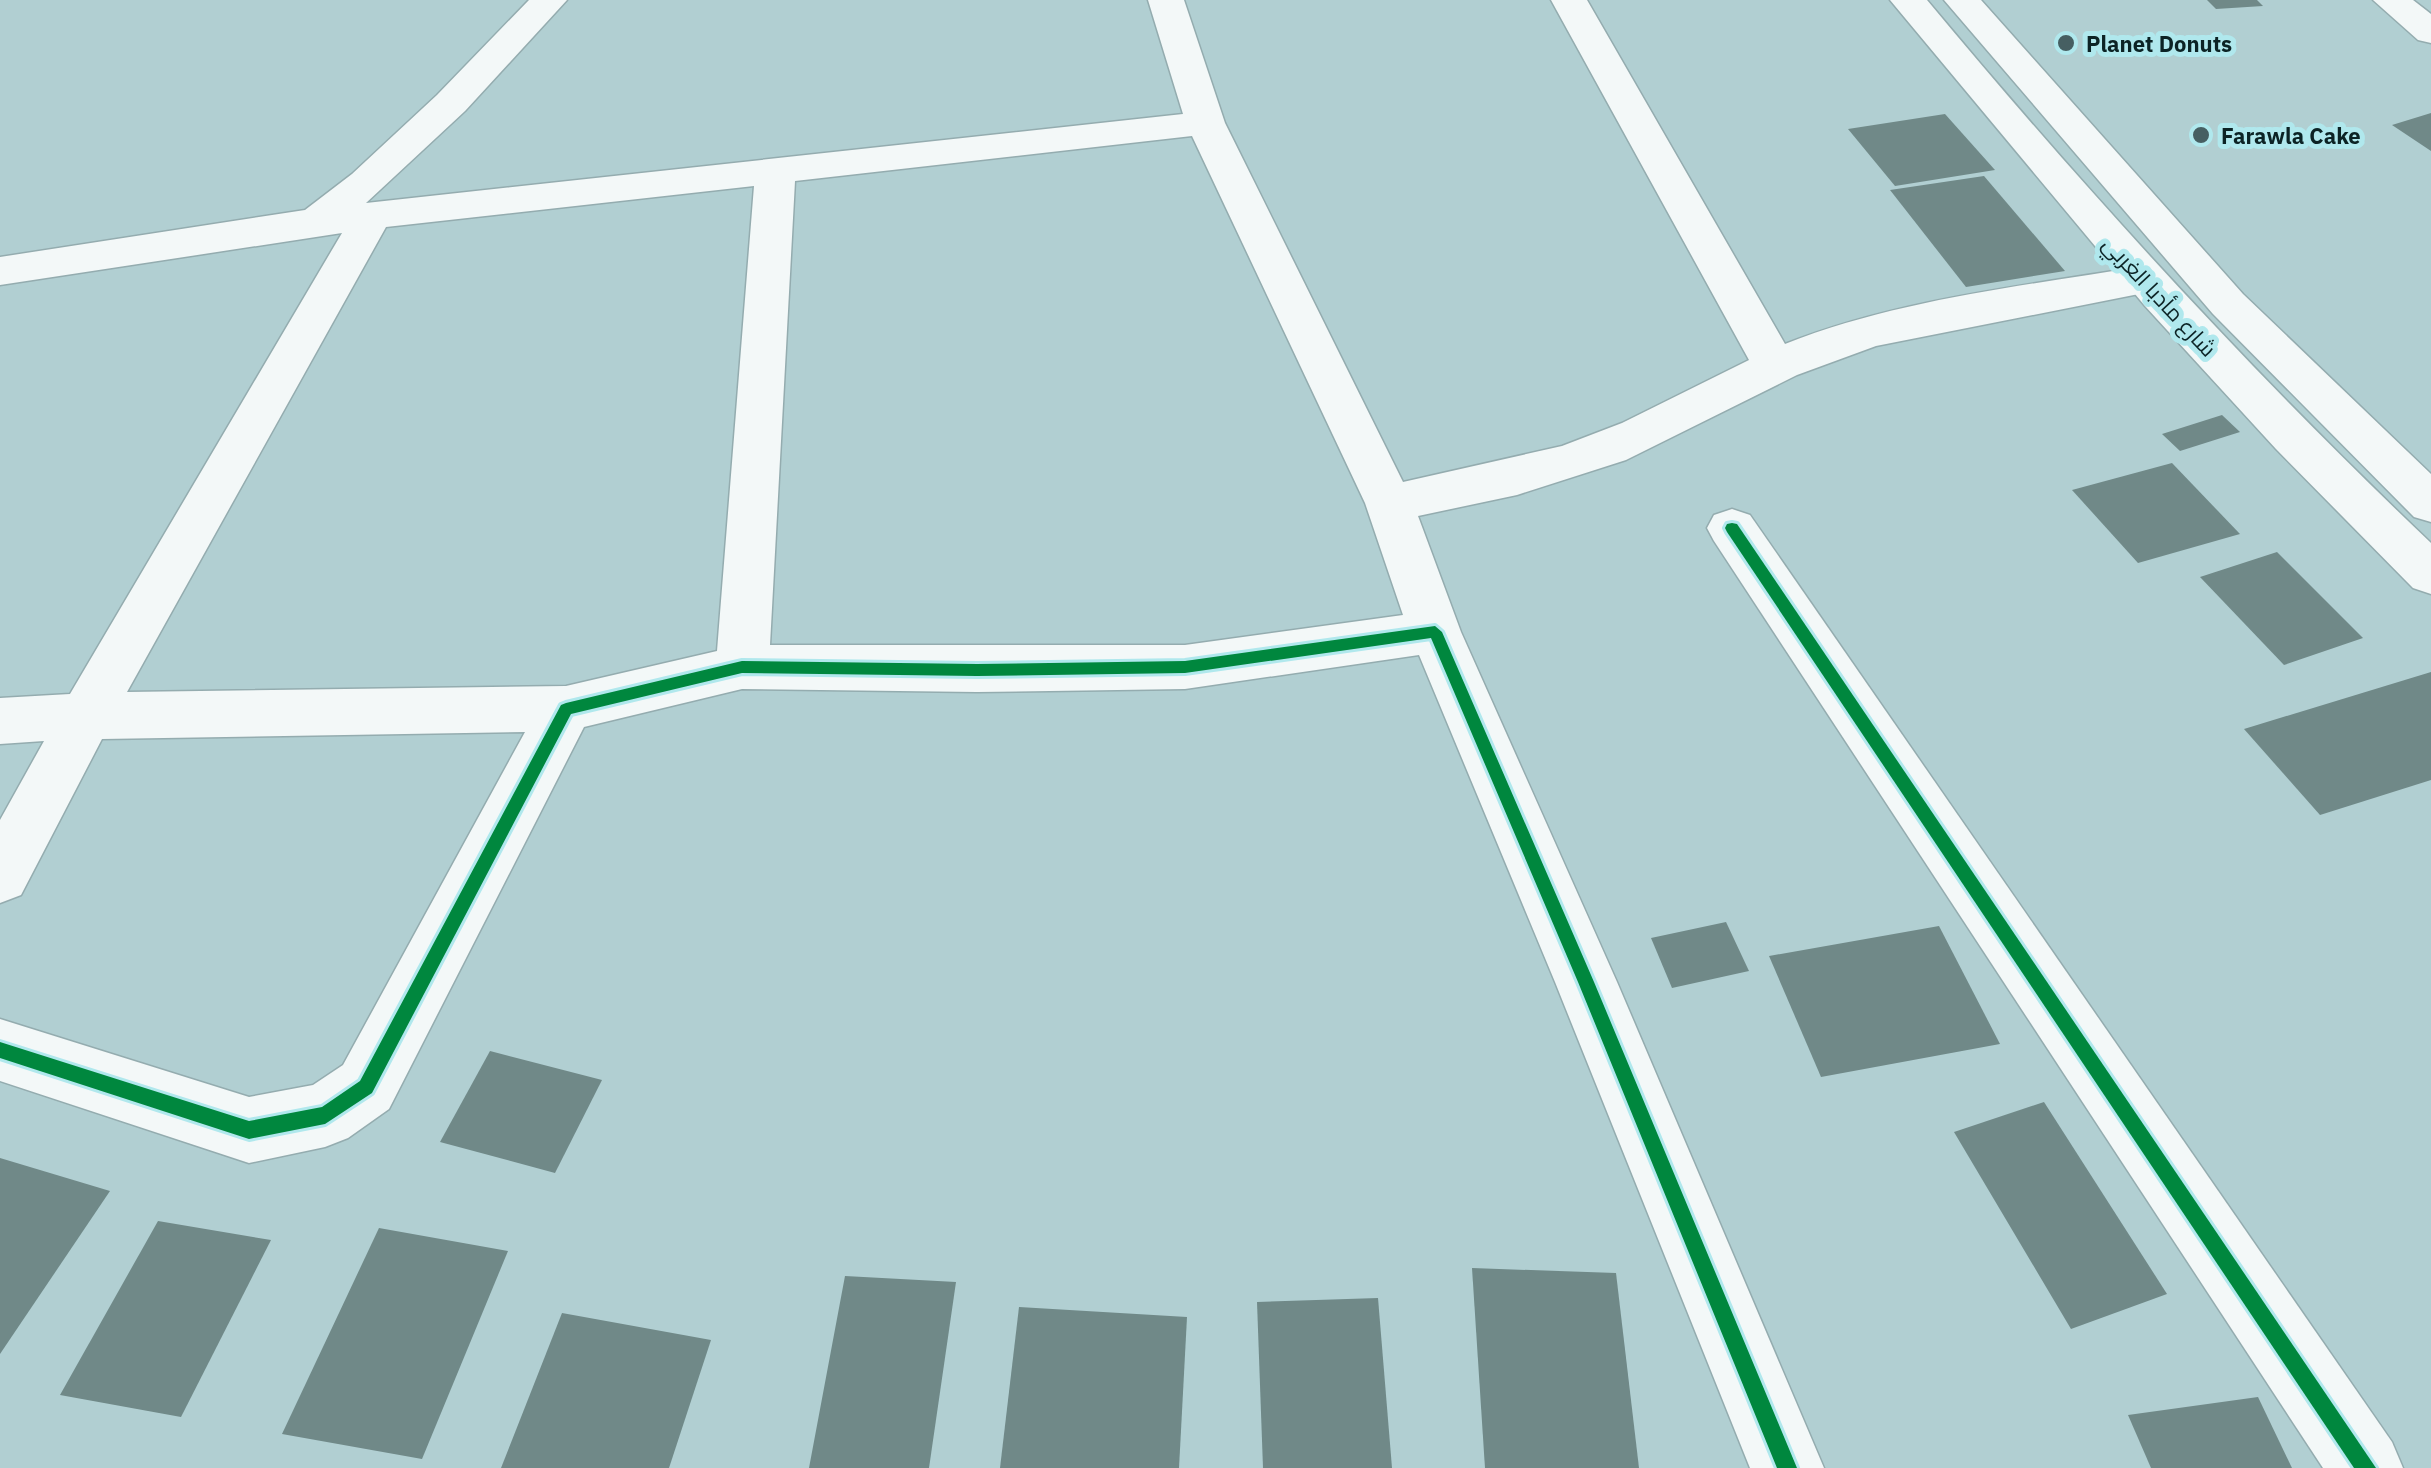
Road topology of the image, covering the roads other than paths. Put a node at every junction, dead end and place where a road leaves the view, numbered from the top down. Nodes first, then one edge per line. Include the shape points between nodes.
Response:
1 (549, 0) edge
2 (1166, 0) edge
3 (1569, 0) edge
4 (1908, 0) edge
5 (1962, 0) edge
6 (2391, 0) edge
7 (2431, 32) edge
8 (1205, 124) junction
9 (774, 170) junction
10 (372, 216) junction
11 (317, 222) junction
12 (0, 271) edge
13 (2144, 280) junction
14 (1774, 364) junction
15 (1390, 504) junction
16 (2431, 504) edge
17 (1732, 528) dead end
18 (2431, 574) edge
19 (1434, 632) junction
20 (742, 666) junction
21 (566, 709) junction
22 (86, 716) junction
23 (0, 721) edge
24 (0, 876) edge
25 (0, 1050) edge
26 (1787, 1468) edge
27 (2366, 1468) edge

1 - 11 street via 450,104
2 - 8 street
3 - 14 street
4 - 13 street, شارع مأدبا الغربي
5 - 16 street, شارع مأدبا الغربي via 2228,304
6 - 7 street
8 - 9 street
8 - 15 street
9 - 10 street
9 - 20 street
10 - 11 street
10 - 22 street
11 - 12 street
13 - 14 street via 1910,324
13 - 18 street, شارع مأدبا الغربي via 2332,480
14 - 15 street via 1593,454
15 - 19 street
17 - 27 street
19 - 20 street via 1185,666
19 - 26 street
20 - 21 street
21 - 22 street
21 - 25 street via 366,1087 325,1116 249,1130
22 - 23 street
22 - 24 street

